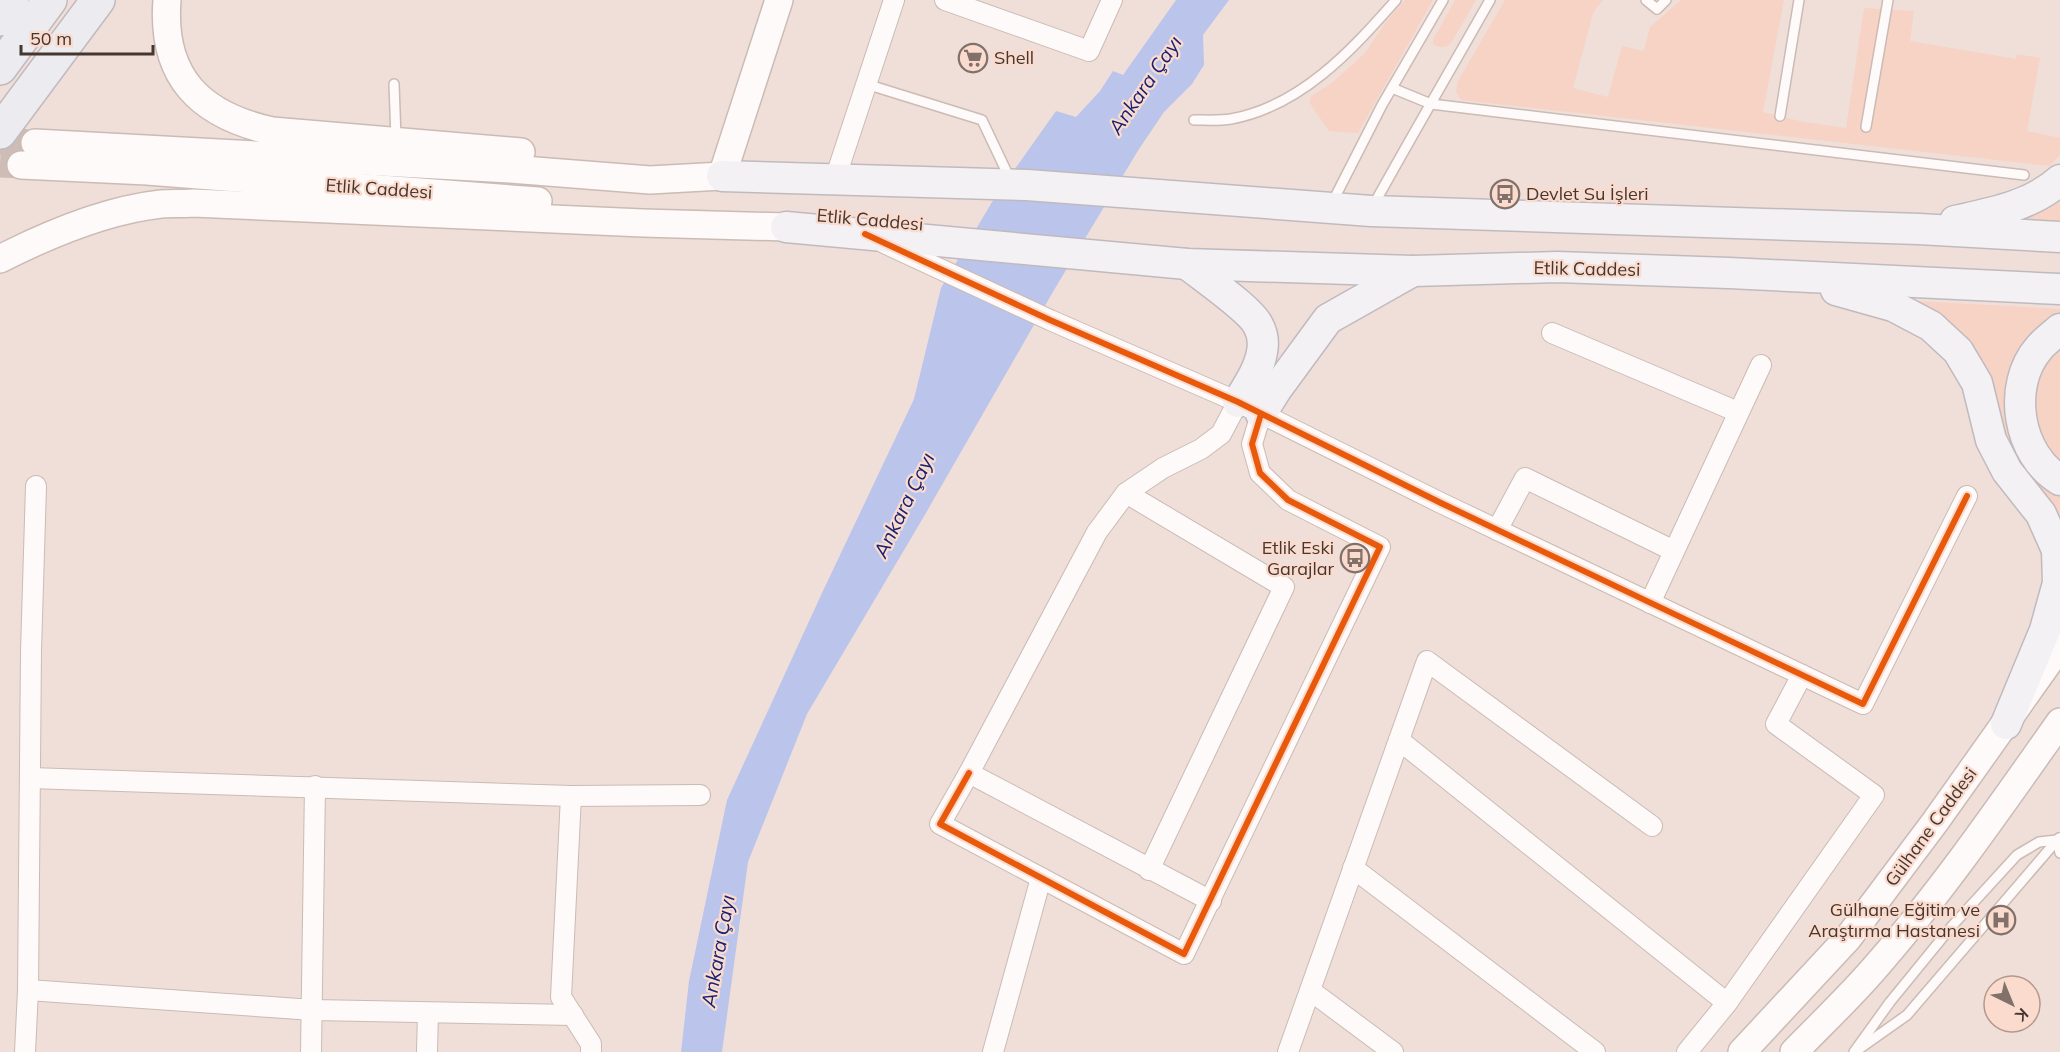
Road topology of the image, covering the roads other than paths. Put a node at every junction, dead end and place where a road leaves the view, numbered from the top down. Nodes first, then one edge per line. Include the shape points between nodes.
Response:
1 (12, 0) edge
2 (50, 0) edge
3 (98, 0) edge
4 (167, 0) edge
5 (779, 0) edge
6 (894, 0) edge
7 (945, 0) edge
8 (1112, 0) edge
9 (1396, 0) edge
10 (1443, 0) edge
11 (1490, 0) edge
12 (1646, 0) edge
13 (1666, 0) edge
14 (1799, 0) edge
15 (1888, 0) edge
16 (0, 10) edge
17 (0, 19) edge
18 (0, 68) edge
19 (865, 83) junction
20 (394, 84) dead end
21 (1392, 88) junction
22 (1431, 104) junction
23 (1780, 116) dead end
24 (1194, 120) dead end
25 (1866, 127) dead end
26 (0, 132) edge
27 (396, 141) junction
28 (2024, 175) dead end
29 (722, 176) junction
30 (835, 179) junction
31 (2060, 180) edge
32 (1012, 184) junction
33 (1329, 208) junction
34 (1371, 211) junction
35 (786, 227) junction
36 (1919, 229) junction
37 (865, 234) junction
38 (2060, 237) edge
39 (0, 259) edge
40 (1187, 264) junction
41 (1413, 271) junction
42 (1787, 276) junction
43 (2060, 289) edge
44 (2060, 329) edge
45 (1552, 333) dead end
46 (1761, 365) dead end
47 (1249, 408) junction
48 (1738, 412) junction
49 (2060, 480) edge
50 (36, 486) dead end
51 (1126, 493) junction
52 (1967, 496) dead end
53 (1497, 530) junction
54 (1674, 551) junction
55 (1650, 603) junction
56 (2060, 646) edge
57 (1802, 675) junction
58 (2060, 722) edge
59 (2006, 724) junction
60 (1399, 740) junction
61 (969, 773) junction
62 (30, 778) junction
63 (315, 786) junction
64 (700, 795) dead end
65 (571, 796) junction
66 (1652, 826) dead end
67 (2059, 838) edge
68 (2060, 853) edge
69 (1353, 868) junction
70 (1149, 870) junction
71 (1041, 878) junction
72 (1211, 901) junction
73 (28, 990) junction
74 (1311, 991) junction
75 (1727, 1003) junction
76 (313, 1010) junction
77 (428, 1013) junction
78 (573, 1015) junction
79 (25, 1052) edge
80 (310, 1052) edge
81 (427, 1052) edge
82 (591, 1052) edge
83 (993, 1052) edge
84 (1288, 1052) edge
85 (1393, 1052) edge
86 (1595, 1052) edge
87 (1687, 1052) edge
88 (1742, 1052) edge
89 (1794, 1052) edge
90 (1855, 1052) edge

1 - 16 main road
1 - 17 highway
2 - 18 highway
3 - 26 highway
4 - 27 main road via 172,58 191,90 225,117 272,131
5 - 29 main road
6 - 19 street
7 - 8 street via 1089,51
9 - 24 lane via 1328,72 1281,104 1230,120
10 - 21 lane
11 - 22 lane
12 - 13 lane via 1657,9
14 - 23 lane
15 - 25 lane
19 - 30 street
19 - 32 lane via 982,120
20 - 27 lane
21 - 22 lane
21 - 33 lane
22 - 28 lane
22 - 34 lane
27 - 29 main road via 686,168
29 - 30 main road, Etlik Caddesi
29 - 35 main road, Etlik Caddesi via 650,180 510,169 28,154 147,171 703,213
30 - 32 main road, Etlik Caddesi
31 - 36 main road via 2025,202
32 - 33 main road, Etlik Caddesi
33 - 34 main road
34 - 36 main road
35 - 37 main road, Etlik Caddesi
35 - 39 main road via 171,204 139,208 61,231
36 - 38 main road
37 - 40 main road, Etlik Caddesi
37 - 47 street
40 - 41 main road, Etlik Caddesi
40 - 47 main road via 1257,322 1263,336 1262,353
41 - 42 main road, Etlik Caddesi via 1557,267
41 - 47 main road via 1328,319 1276,390
42 - 43 main road, Etlik Caddesi
42 - 59 main road via 1893,306 1931,326 1958,351 1977,383 1991,440 2007,471 2041,514 2057,550 2058,583 2045,630
44 - 49 main road via 2038,349 2025,374 2020,423 2036,459
45 - 48 street
46 - 48 street
47 - 51 street via 1201,449
47 - 53 street
47 - 72 street via 1252,444 1260,473 1288,500 1380,547
48 - 54 street
50 - 62 street
51 - 61 street via 1097,532
51 - 70 street via 1284,587
52 - 57 street via 1863,704
53 - 54 street via 1525,478
53 - 55 street
54 - 55 street
55 - 57 street
56 - 59 main road, Gülhane Caddesi
57 - 75 street via 1776,724 1874,795
58 - 89 main road via 1922,912 1878,965
59 - 88 main road, Gülhane Caddesi via 1848,939
60 - 66 street via 1426,661
60 - 69 street
60 - 75 street
61 - 70 street
61 - 71 street via 940,824
62 - 63 street
62 - 73 street
63 - 65 street
63 - 76 street
64 - 65 street
65 - 78 street via 561,997
67 - 68 lane
67 - 90 lane via 1907,1015
67 - 90 lane via 2038,842 2017,855 1952,926
69 - 74 street
69 - 86 street
70 - 72 street
71 - 72 street via 1184,954
71 - 83 street
73 - 76 street
73 - 79 street
74 - 84 street
74 - 85 street
75 - 87 street
76 - 77 street
76 - 80 street
77 - 78 street
77 - 81 street
78 - 82 street via 591,1044

